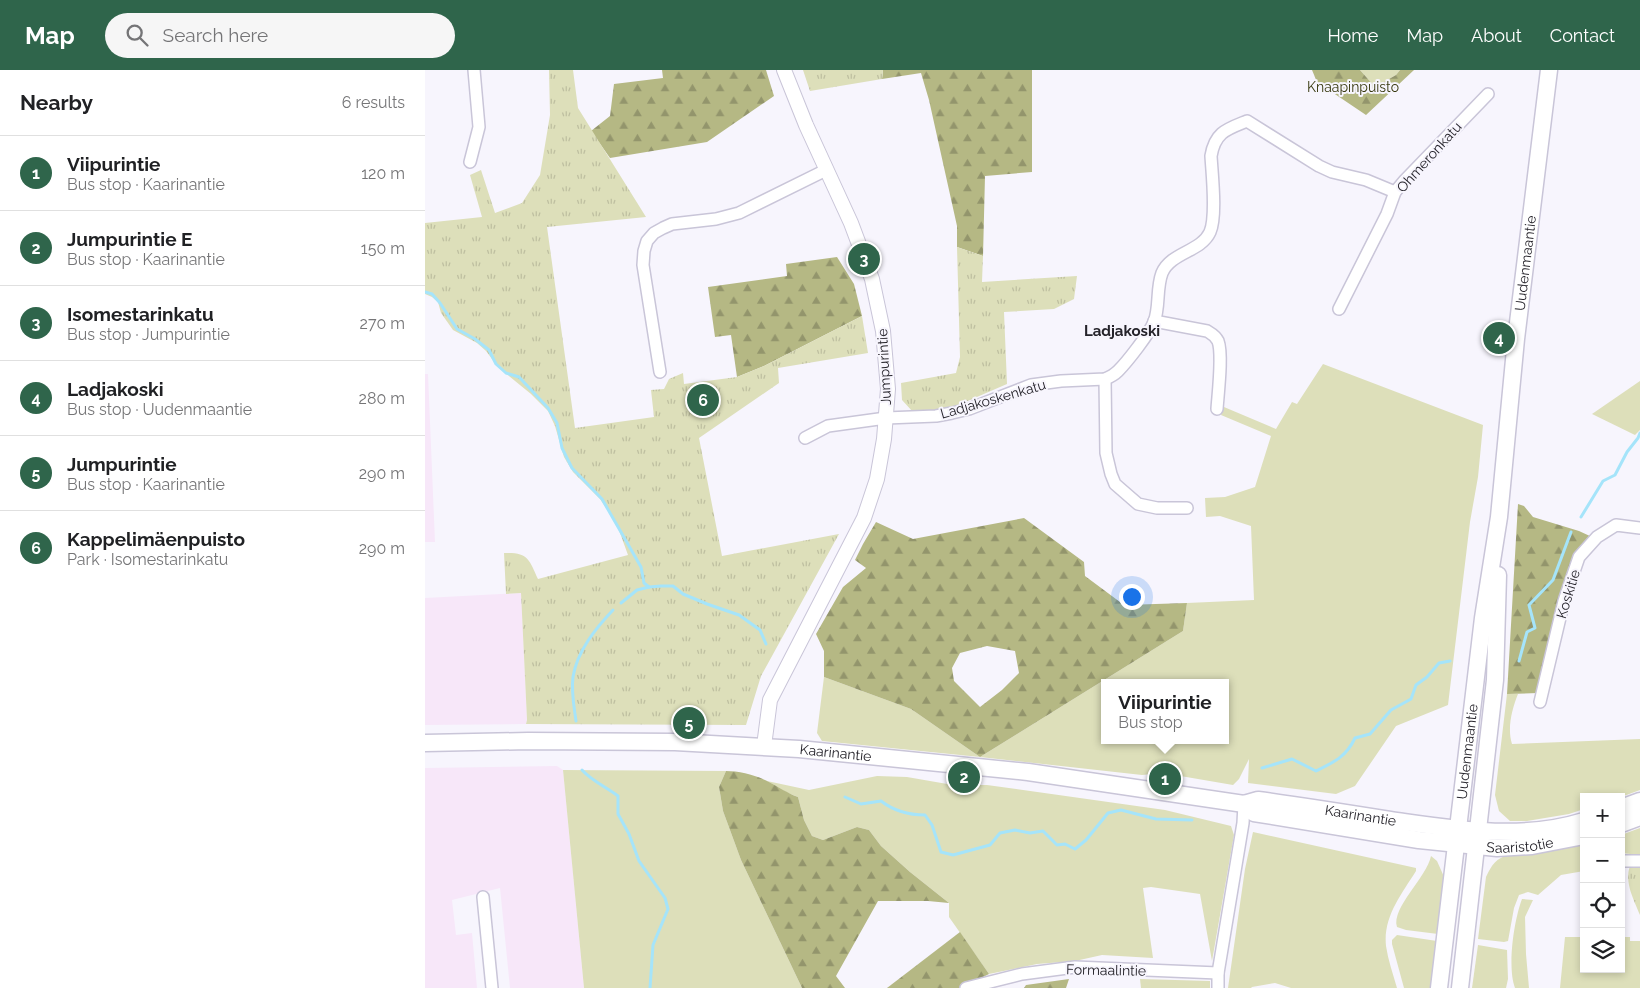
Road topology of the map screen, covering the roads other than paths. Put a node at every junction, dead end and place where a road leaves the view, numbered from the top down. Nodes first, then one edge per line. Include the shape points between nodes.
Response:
1 (475, 70) edge
2 (784, 70) edge
3 (1549, 70) edge
4 (1488, 94) dead end
5 (470, 162) dead end
6 (827, 170) junction
7 (1395, 192) junction
8 (1339, 308) dead end
9 (1155, 321) junction
10 (660, 372) dead end
11 (1105, 379) junction
12 (1217, 409) dead end
13 (880, 419) junction
14 (805, 438) dead end
15 (1187, 508) dead end
16 (1499, 517) junction
17 (1640, 528) edge
18 (1540, 702) dead end
19 (425, 743) edge
20 (764, 746) junction
21 (1640, 801) edge
22 (1245, 804) junction
23 (1625, 807) edge
24 (1640, 816) edge
25 (1580, 822) edge
26 (1625, 822) edge
27 (1458, 837) junction
28 (1580, 837) edge
29 (1477, 839) junction
30 (1625, 861) edge
31 (1640, 862) edge
32 (483, 897) dead end
33 (1218, 973) junction
34 (492, 988) edge
35 (966, 988) edge
36 (1218, 988) edge
37 (1439, 988) edge
38 (1460, 988) edge

1 - 5 street via 479,127
2 - 6 street, Jumpurintie
3 - 16 main road, Uudenmaantie via 1516,339
4 - 7 street, Ohmeronkatu
6 - 10 street via 739,213 672,224 654,233 647,241 643,265
6 - 13 street, Jumpurintie via 862,250 879,305 888,390
7 - 8 street, Ohmeronkatu
7 - 9 street via 1319,166 1247,121 1228,129 1221,133 1211,156 1210,232 1205,239 1167,264 1159,282
9 - 11 street via 1122,367
9 - 12 street via 1214,335 1220,352
11 - 13 street, Ladjakoskenkatu via 1031,385 952,413
11 - 15 street via 1106,452 1115,484 1138,504
13 - 14 street, Ladjakoskenkatu via 828,426
13 - 20 street, Jumpurintie via 877,480 864,518 770,700
16 - 27 main road, Uudenmaantie via 1483,618
16 - 29 main road, Uudenmaantie via 1495,680
17 - 18 street, Koskitie via 1615,525 1597,537 1579,557 1564,601
19 - 20 main road, Kaarinantie via 586,741
20 - 22 main road, Kaarinantie via 1028,772
21 - 23 main road
22 - 27 main road, Kaarinantie via 1254,814 1419,840
22 - 33 street
24 - 26 main road
25 - 29 main road, Saaristotie
27 - 29 main road, Saaristotie
27 - 37 main road, Uudenmaantie
28 - 29 main road, Saaristotie via 1532,846 1497,848
29 - 38 main road, Uudenmaantie
30 - 31 street
32 - 34 street
33 - 35 street, Formaalintie via 1075,967 1021,974
33 - 36 street

